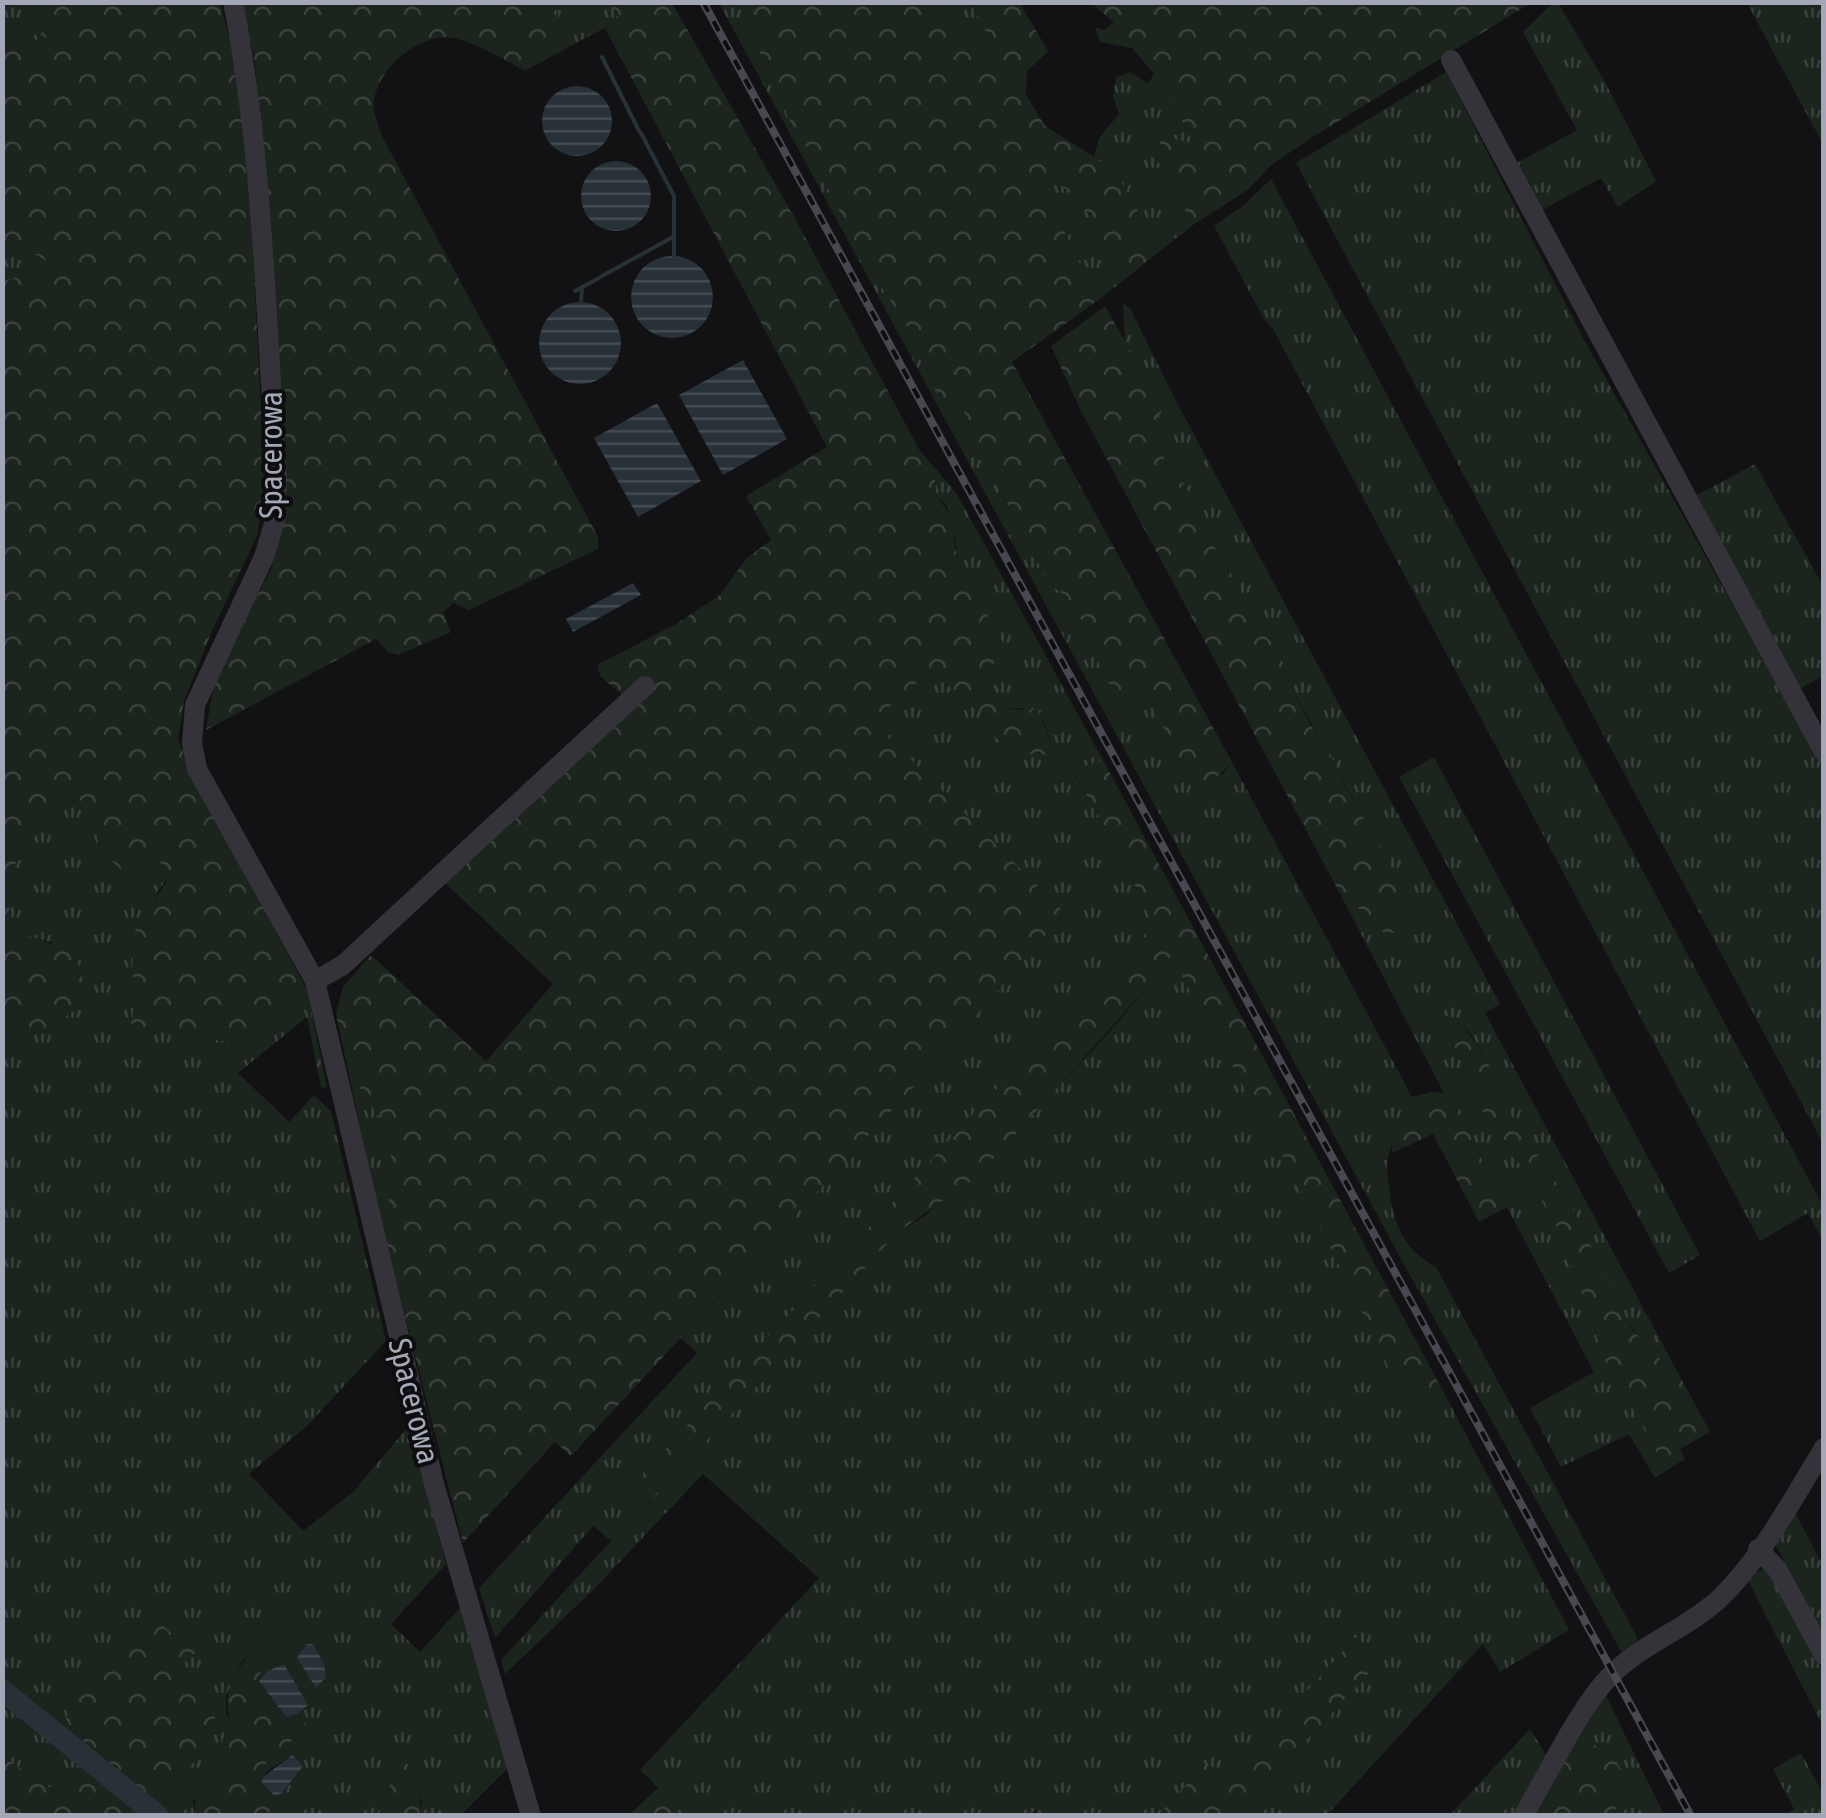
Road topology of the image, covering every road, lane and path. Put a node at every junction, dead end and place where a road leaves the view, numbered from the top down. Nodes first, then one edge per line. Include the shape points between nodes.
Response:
1 (234, 2) edge
2 (1451, 60) dead end
3 (645, 686) dead end
4 (1824, 752) edge
5 (315, 982) junction
6 (1824, 1448) edge
7 (1758, 1549) junction
8 (1824, 1656) edge
9 (531, 1816) edge
10 (1523, 1816) edge

1 - 5 street, Spacerowa via 258,175 276,520 195,705 192,744 198,769
2 - 4 street
3 - 5 street via 336,971
5 - 9 street, Spacerowa via 434,1484
6 - 7 street
7 - 8 street via 1777,1569
7 - 10 street via 1719,1599 1603,1683

